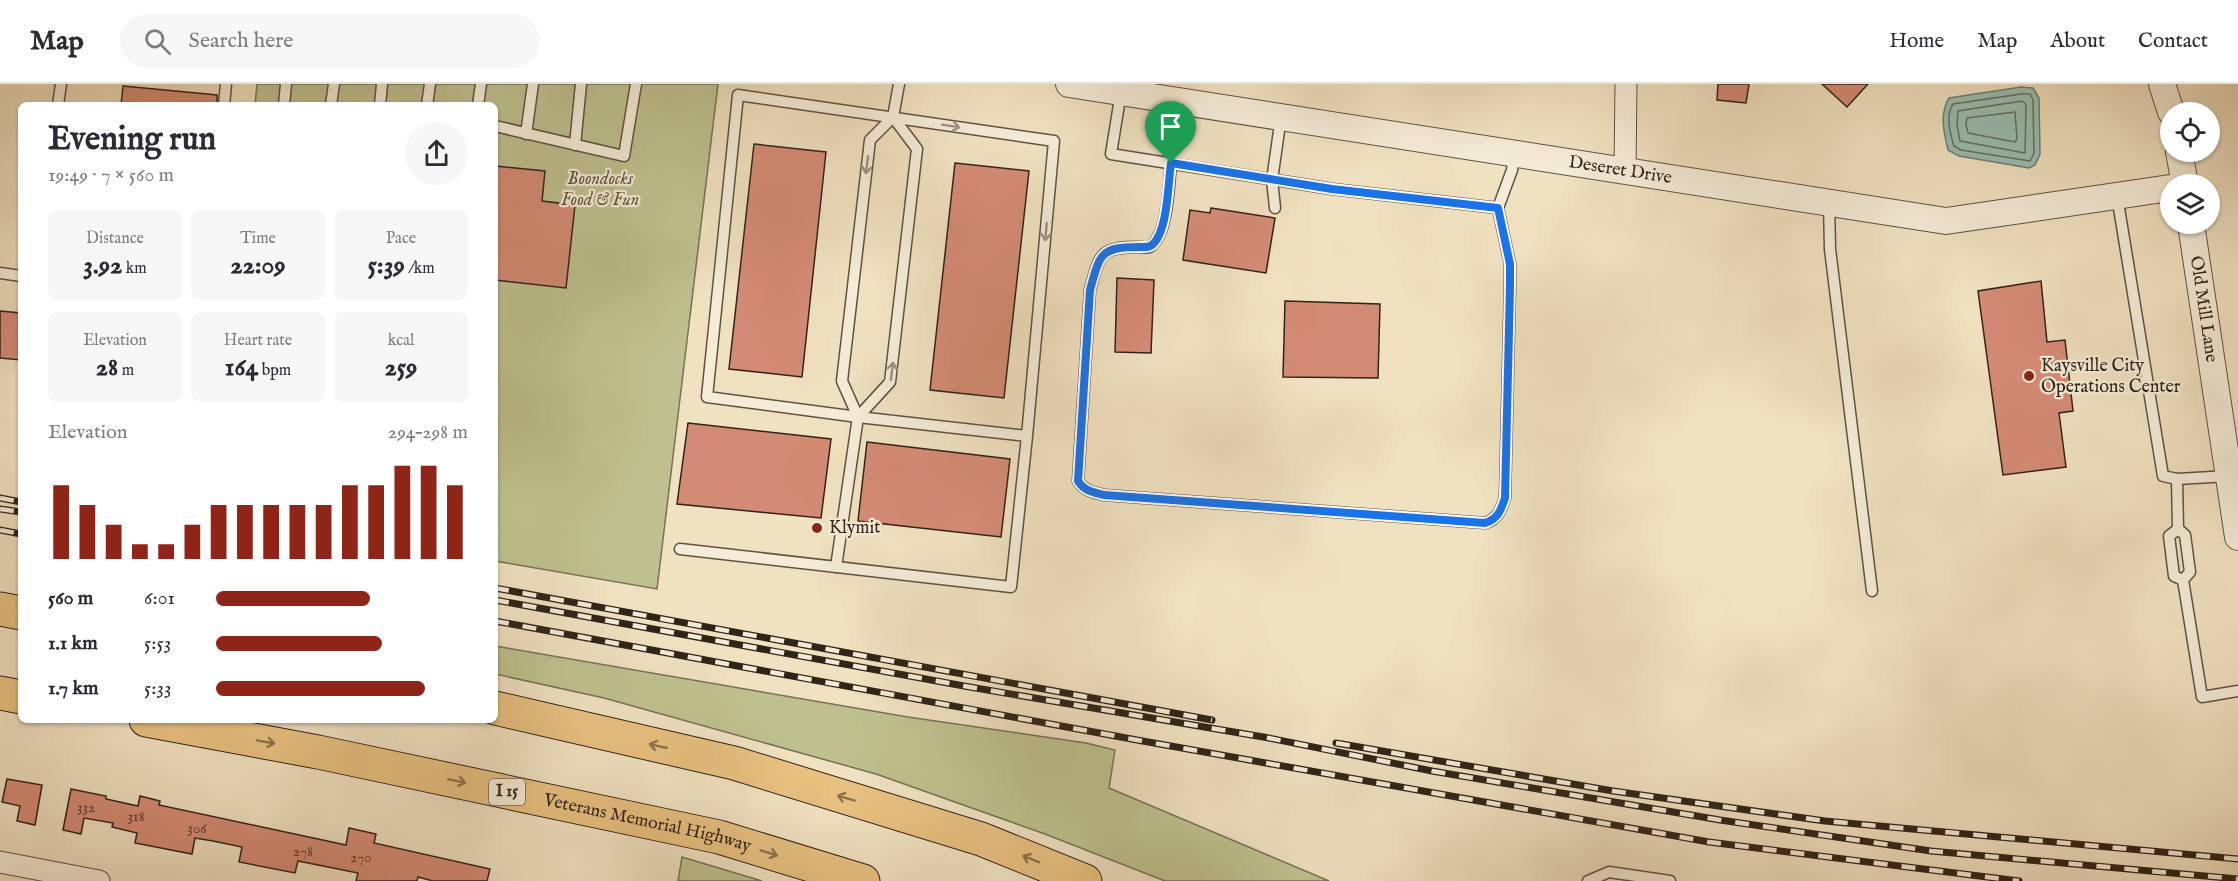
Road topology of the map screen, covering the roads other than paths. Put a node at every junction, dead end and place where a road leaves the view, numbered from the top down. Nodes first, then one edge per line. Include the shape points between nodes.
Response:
1 (61, 84) edge
2 (226, 84) edge
3 (286, 84) edge
4 (334, 84) edge
5 (382, 84) edge
6 (430, 84) edge
7 (481, 84) edge
8 (533, 84) edge
9 (581, 84) edge
10 (636, 84) edge
11 (899, 84) edge
12 (1069, 84) edge
13 (1626, 84) edge
14 (2162, 84) edge
15 (1121, 92) junction
16 (58, 102) edge
17 (224, 102) edge
18 (284, 102) edge
19 (331, 102) edge
20 (380, 102) edge
21 (427, 102) edge
22 (478, 102) edge
23 (2168, 102) edge
24 (893, 117) junction
25 (1281, 117) junction
26 (498, 127) edge
27 (526, 134) junction
28 (574, 145) junction
29 (1514, 153) junction
30 (1171, 163) junction
31 (1625, 171) junction
32 (1272, 180) junction
33 (2160, 190) edge
34 (2117, 196) junction
35 (1829, 202) junction
36 (1275, 208) dead end
37 (1498, 208) junction
38 (2193, 234) edge
39 (0, 273) edge
40 (18, 276) edge
41 (858, 417) junction
42 (1027, 436) junction
43 (2229, 476) junction
44 (2177, 479) junction
45 (2178, 529) junction
46 (2238, 537) edge
47 (680, 549) dead end
48 (836, 567) junction
49 (2183, 580) junction
50 (1872, 591) dead end
51 (0, 609) edge
52 (18, 612) edge
53 (2238, 691) edge
54 (0, 693) edge
55 (18, 696) edge
56 (498, 709) edge
57 (162, 723) edge
58 (0, 862) edge
59 (99, 881) edge
60 (863, 881) edge
61 (1085, 881) edge
62 (1588, 881) edge
63 (1670, 881) edge

1 - 16 lane
2 - 17 lane
3 - 18 lane
4 - 19 lane
5 - 20 lane
6 - 21 lane
7 - 22 lane
8 - 27 lane
9 - 28 lane
10 - 28 lane via 624,156
11 - 24 lane
12 - 15 street, Deseret Drive
13 - 31 street
14 - 23 street
15 - 25 street, Deseret Drive
15 - 30 lane via 1111,154
24 -> 41 lane via 870,140 842,381
41 -> 24 lane via 891,382 917,149
24 - 41 lane via 738,95 706,397
24 -> 42 lane via 1054,141
25 - 29 street, Deseret Drive
25 - 32 lane
26 - 27 lane
27 - 28 lane
29 - 31 street, Deseret Drive
29 - 37 lane
30 - 32 lane
30 - 37 lane via 1162,228 1153,244 1110,249 1095,270 1090,290 1078,481 1090,492 1485,523 1494,520 1505,498 1510,286 1510,264
31 - 35 street, Deseret Drive
32 - 36 lane
32 - 37 lane
33 - 34 street, Deseret Drive
34 - 35 street, Deseret Drive via 1946,221
34 - 44 lane via 2163,476
35 - 50 lane via 1830,249
38 - 43 street, Old Mill Lane
39 - 40 lane
41 - 42 lane
41 - 48 lane
42 - 48 lane via 1011,587
43 - 44 lane
43 - 46 street, Old Mill Lane
44 - 45 lane
45 - 49 lane via 2186,535 2190,572
45 - 49 lane via 2169,536 2174,576
47 - 48 lane
49 - 53 lane via 2202,697
51 - 52 highway
54 - 55 highway
61 -> 56 highway via 981,839 734,763
57 -> 60 highway, Veterans Memorial Highway / I 15 via 718,837
58 - 59 street
62 - 63 lane via 1609,872

